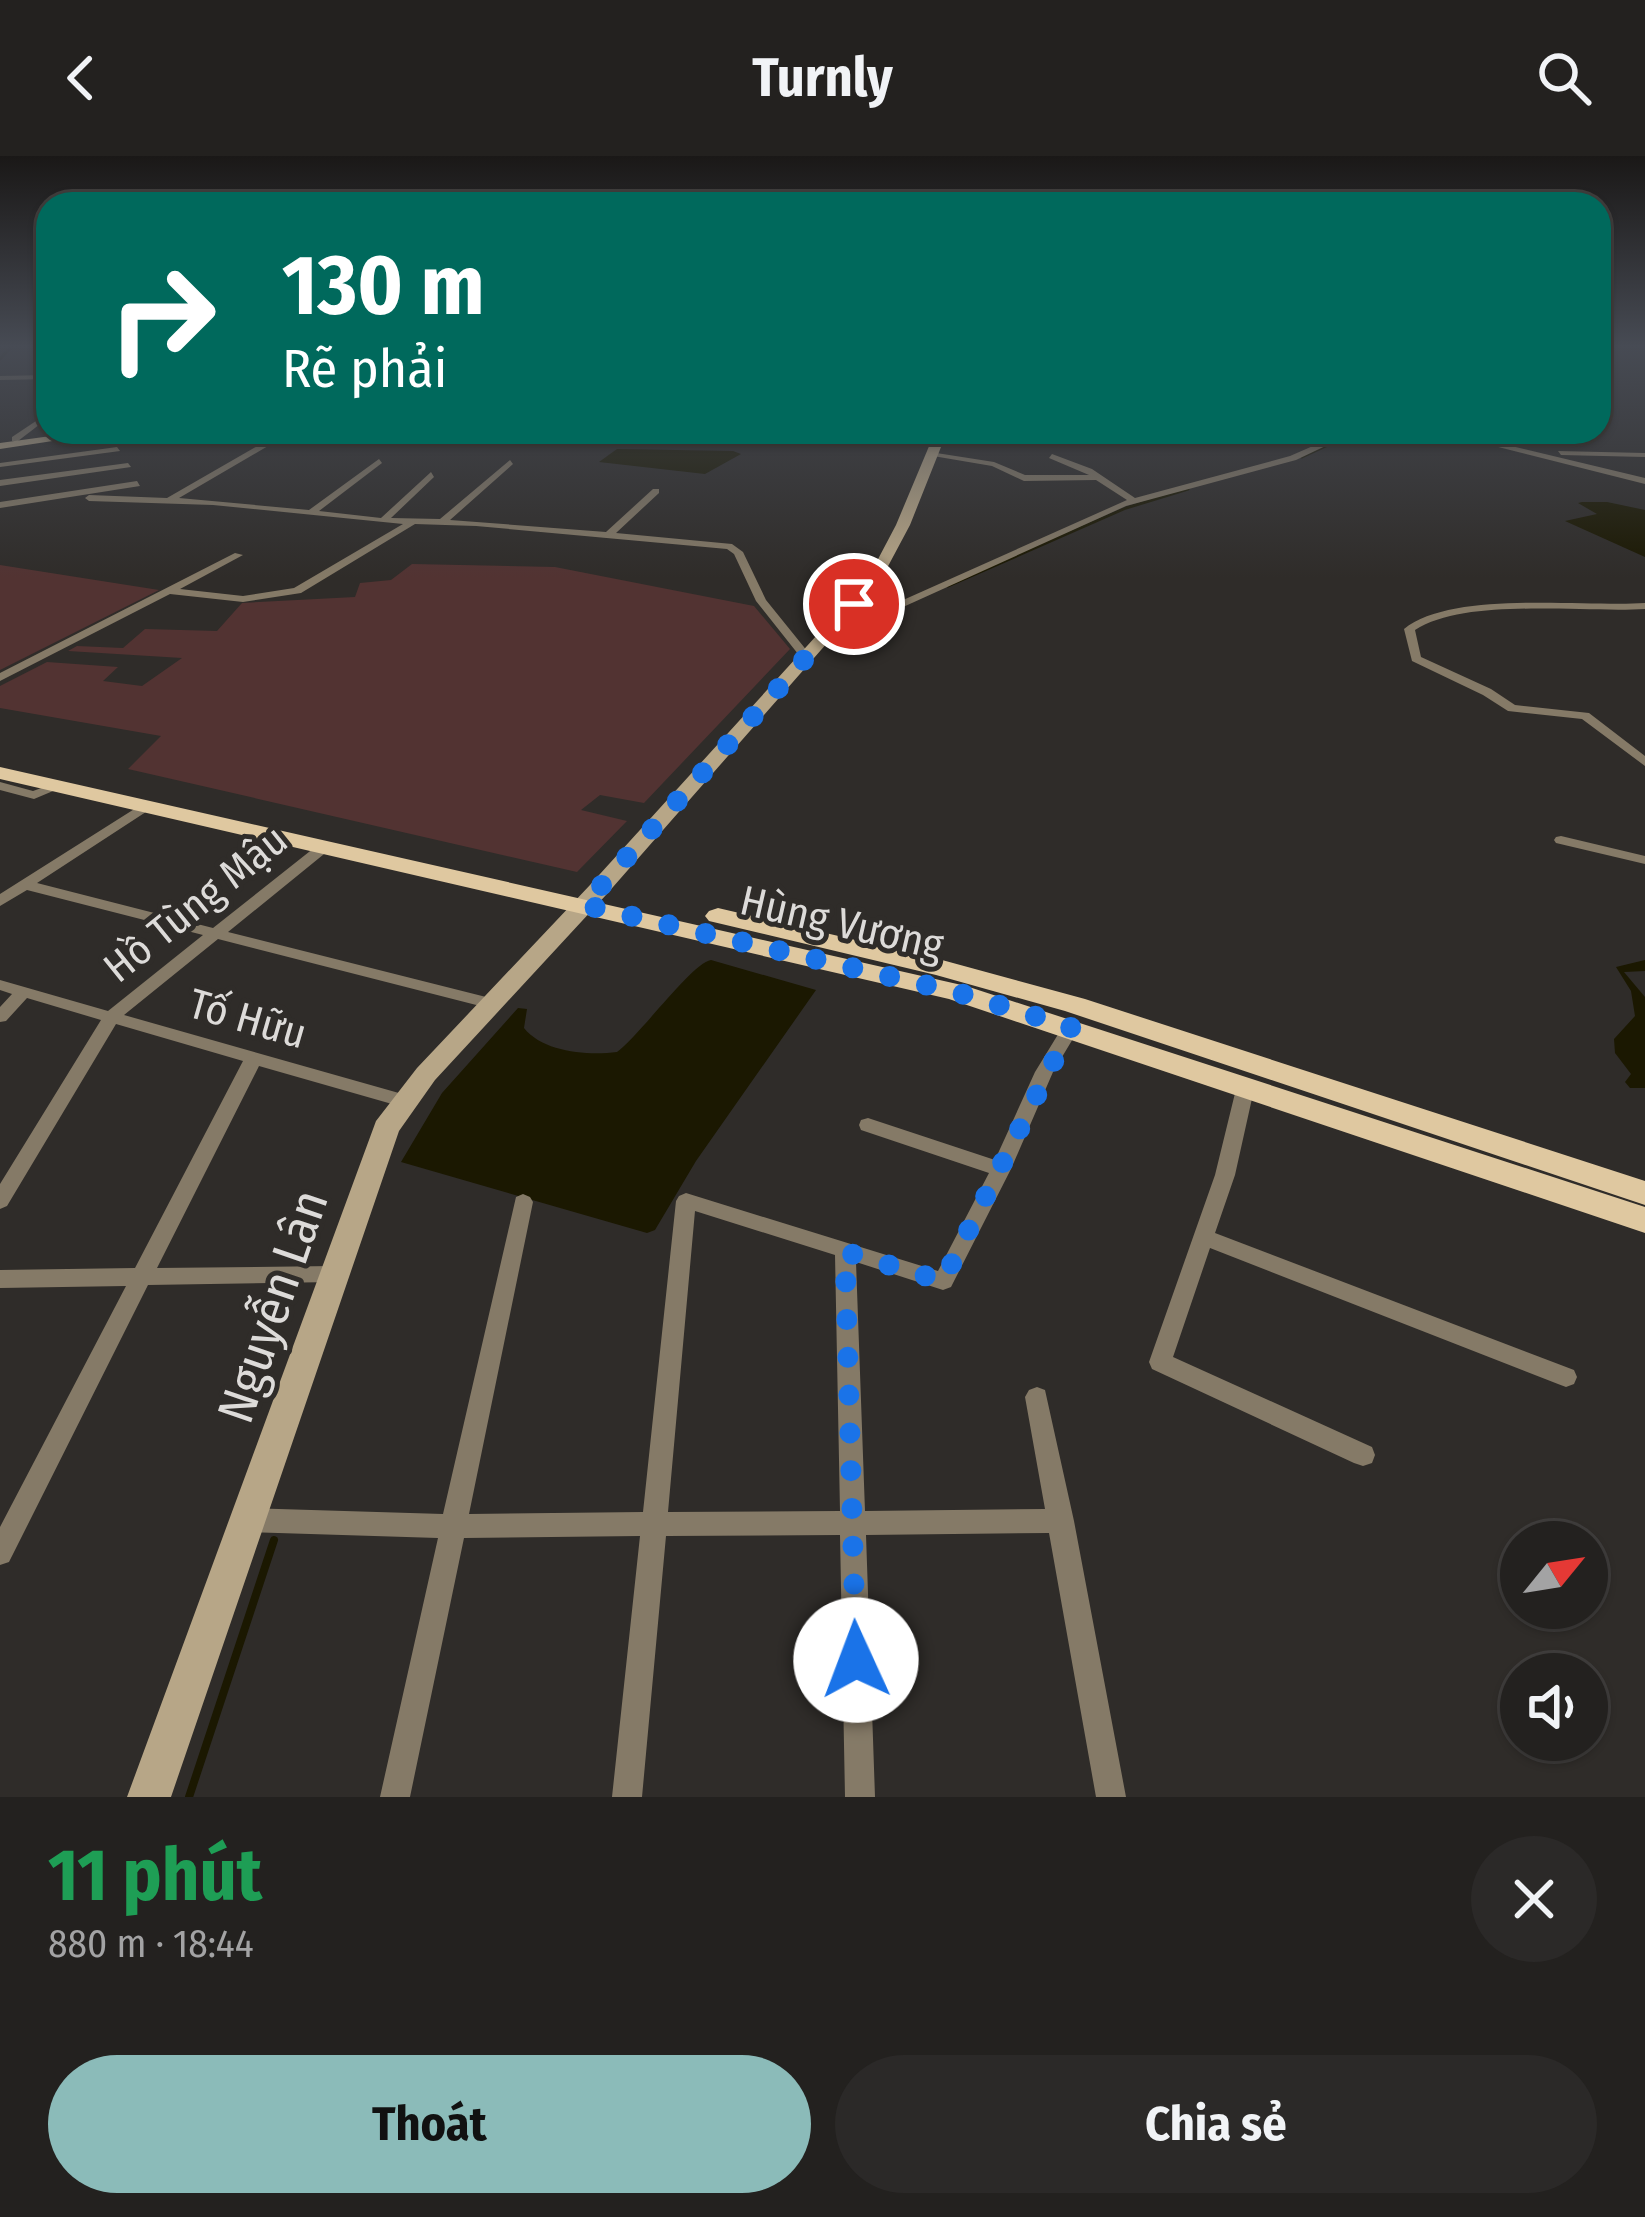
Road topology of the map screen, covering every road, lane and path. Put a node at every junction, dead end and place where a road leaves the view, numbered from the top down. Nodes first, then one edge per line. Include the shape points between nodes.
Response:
1 (35, 425) edge
2 (36, 436) edge
3 (15, 439) junction
4 (36, 440) edge
5 (0, 444) edge
6 (937, 444) edge
7 (1322, 444) edge
8 (1495, 444) edge
9 (264, 446) dead end
10 (116, 448) dead end
11 (933, 454) junction
12 (1542, 455) junction
13 (1645, 455) edge
14 (1052, 456) dead end
15 (379, 460) dead end
16 (510, 462) dead end
17 (0, 465) edge
18 (128, 465) dead end
19 (431, 475) dead end
20 (1096, 477) junction
21 (1645, 481) edge
22 (0, 483) edge
23 (136, 484) dead end
24 (656, 491) dead end
25 (89, 498) dead end
26 (1132, 500) junction
27 (168, 501) junction
28 (0, 505) edge
29 (310, 514) junction
30 (383, 521) junction
31 (411, 523) junction
32 (441, 523) junction
33 (608, 535) junction
34 (238, 555) dead end
35 (169, 591) junction
36 (1645, 606) edge
37 (837, 624) junction
38 (806, 657) junction
39 (0, 678) edge
40 (0, 756) edge
41 (1645, 762) edge
42 (0, 773) edge
43 (0, 786) edge
44 (58, 786) junction
45 (147, 806) junction
46 (1561, 840) dead end
47 (324, 847) junction
48 (1645, 860) edge
49 (25, 885) junction
50 (591, 898) junction
51 (0, 901) edge
52 (212, 934) junction
53 (0, 985) edge
54 (23, 992) junction
55 (492, 1004) junction
56 (112, 1016) junction
57 (0, 1017) edge
58 (1071, 1027) junction
59 (254, 1057) junction
60 (1246, 1085) junction
61 (406, 1102) junction
62 (868, 1125) dead end
63 (1001, 1169) junction
64 (1645, 1193) edge
65 (0, 1201) edge
66 (523, 1202) dead end
67 (1645, 1220) edge
68 (1205, 1238) junction
69 (845, 1252) junction
70 (334, 1274) junction
71 (138, 1275) junction
72 (0, 1279) edge
73 (1566, 1377) dead end
74 (1036, 1397) dead end
75 (1363, 1455) dead end
76 (249, 1520) junction
77 (1060, 1521) junction
78 (853, 1523) junction
79 (651, 1524) junction
80 (454, 1526) junction
81 (0, 1552) edge
82 (148, 1797) edge
83 (395, 1797) edge
84 (627, 1797) edge
85 (860, 1797) edge
86 (1111, 1797) edge

1 - 3 street
2 - 3 main road
3 - 5 main road
4 - 5 main road
6 - 11 main road, Nguyễn Lân
7 - 26 street
8 - 12 street
9 - 27 street
10 - 17 street
11 - 20 street via 1024,478
11 - 37 main road, Nguyễn Lân via 880,570
12 - 13 street
12 - 21 street
14 - 20 street
15 - 29 street
16 - 32 street
18 - 22 street
19 - 30 street
20 - 26 street
23 - 28 street
24 - 33 street
25 - 27 street
26 - 37 street via 877,615
27 - 29 street
29 - 30 street
30 - 31 street
31 - 32 street
31 - 35 street via 297,591 243,599
32 - 33 street
33 - 38 street via 736,549 760,601
34 - 35 street
35 - 39 street
36 - 41 street via 1491,608 1409,629 1416,659 1512,708 1585,716
37 - 38 main road, Nguyễn Lân
38 - 50 main road, Nguyễn Lân
40 - 50 main road, Hùng Vương
42 - 44 main road, Hùng Vương
43 - 44 street via 34,795
44 - 45 main road, Hùng Vương
45 - 47 main road, Hùng Vương
45 - 49 street
46 - 48 street
47 - 50 main road, Hùng Vương
47 - 52 street, Hồ Tùng Mậu
49 - 51 street
49 - 52 street
50 - 55 main road, Nguyễn Lân
50 - 58 main road, Hùng Vương
50 - 64 main road, Hùng Vương via 1005,985
52 - 55 street
52 - 56 street, Hồ Tùng Mậu
53 - 54 street, Tố Hữu
54 - 56 street, Tố Hữu
54 - 57 street
55 - 61 main road, Nguyễn Lân
56 - 59 street, Tố Hữu
56 - 65 street, Hồ Tùng Mậu
58 - 60 main road, Hùng Vương
58 - 63 street
59 - 61 street, Tố Hữu
59 - 71 street
60 - 67 main road, Hùng Vương
60 - 68 street
61 - 70 main road, Nguyễn Lân via 386,1128
62 - 63 street
63 - 69 street via 943,1281
66 - 80 street
68 - 73 street
68 - 75 street via 1160,1362
69 - 78 street
69 - 79 street via 686,1201
70 - 71 street
70 - 76 main road, Nguyễn Lân
71 - 72 street
71 - 81 street
74 - 77 street
76 - 80 street
76 - 82 main road, Nguyễn Lân
77 - 78 street
77 - 86 street
78 - 79 street
78 - 85 street
79 - 80 street
79 - 84 street
80 - 83 street

